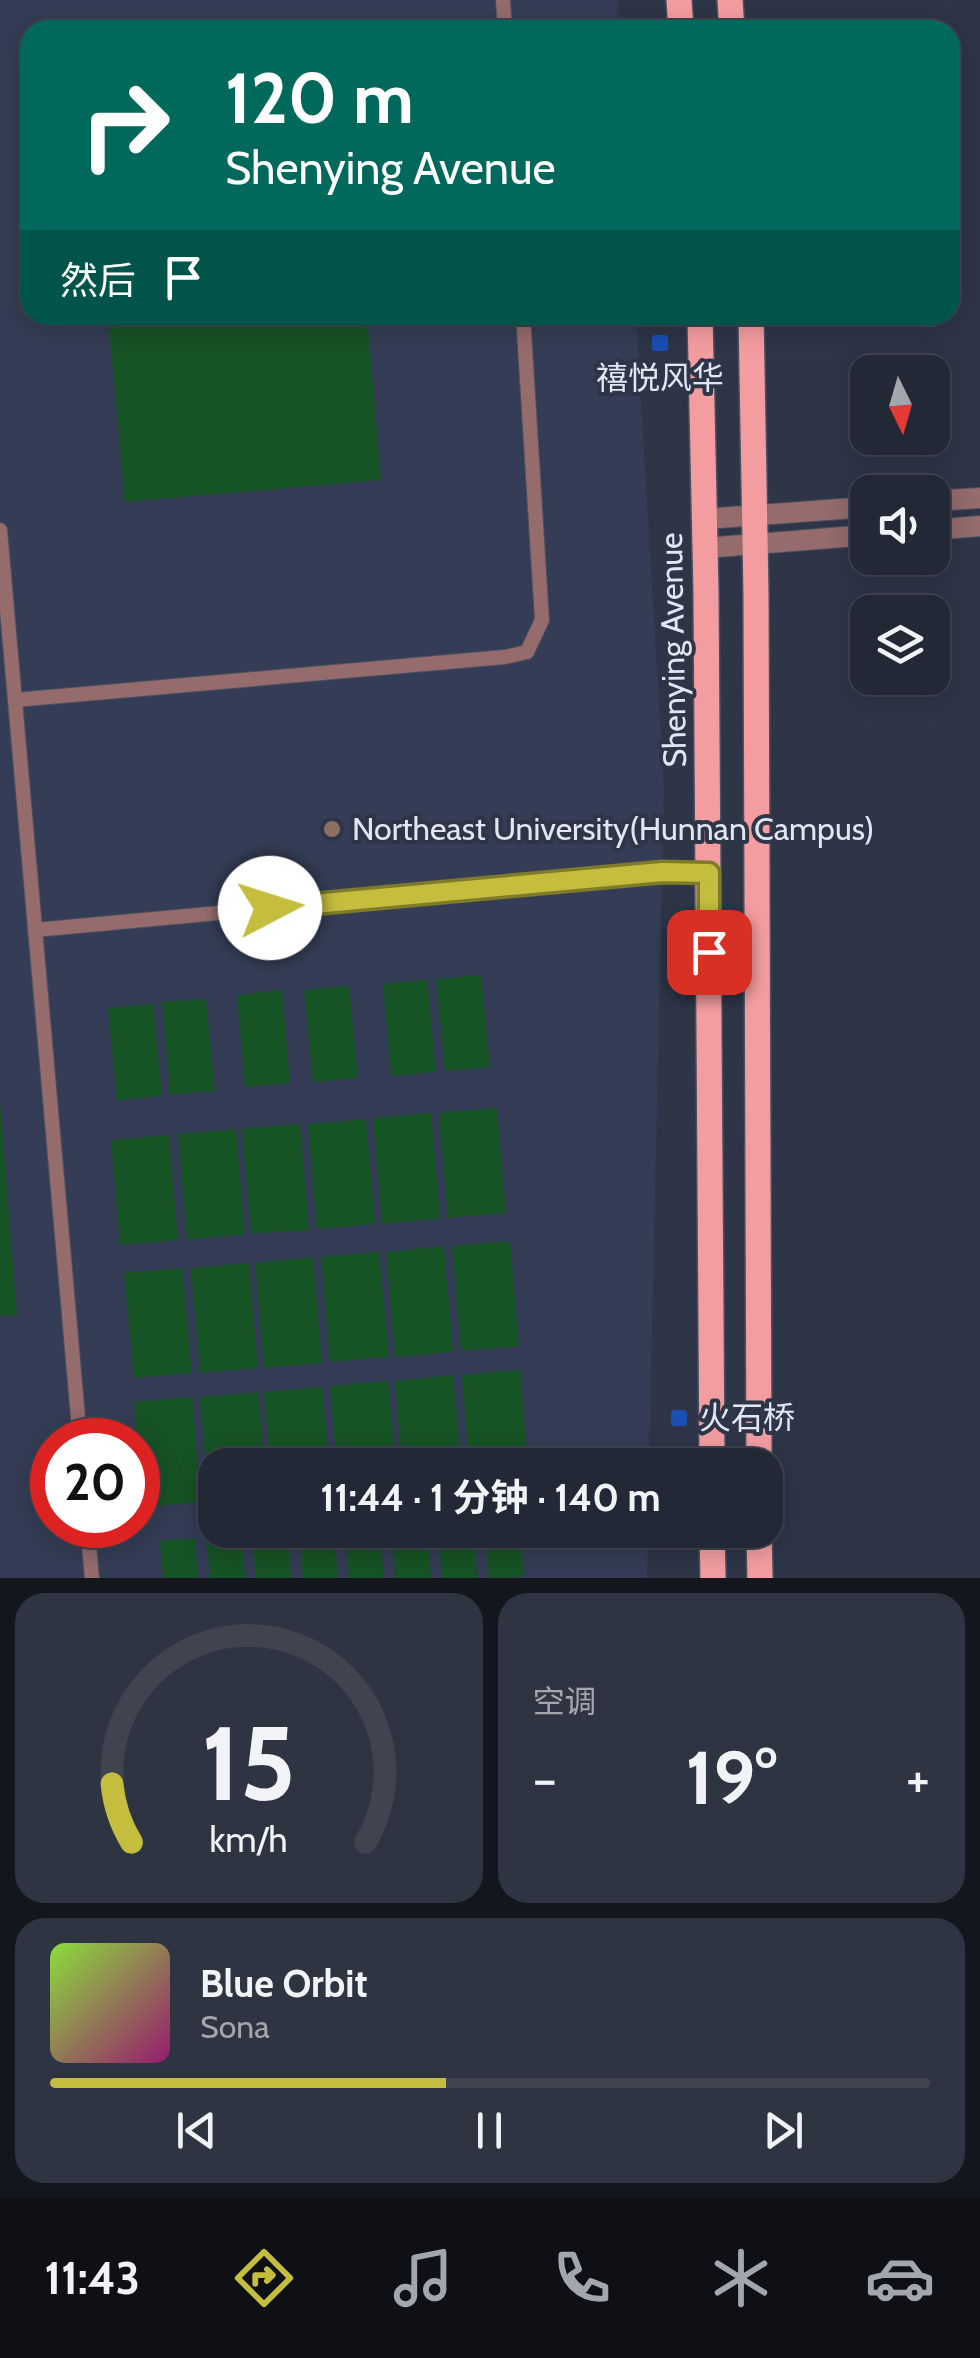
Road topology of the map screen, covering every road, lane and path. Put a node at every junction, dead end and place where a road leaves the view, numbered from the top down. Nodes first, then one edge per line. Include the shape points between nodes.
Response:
1 (524, 325) edge
2 (700, 325) edge
3 (751, 325) edge
4 (980, 498) edge
5 (950, 500) edge
6 (850, 507) edge
7 (755, 515) junction
8 (704, 518) junction
9 (980, 526) edge
10 (950, 528) edge
11 (0, 530) edge
12 (850, 536) edge
13 (755, 544) junction
14 (705, 548) junction
15 (15, 700) junction
16 (709, 873) junction
17 (35, 930) junction
18 (78, 1418) edge
19 (712, 1448) edge
20 (759, 1448) edge
21 (89, 1548) edge
22 (712, 1548) edge
23 (760, 1548) edge
24 (760, 1575) edge
25 (92, 1578) edge
26 (713, 1578) edge

1 - 15 lane via 542,620 528,652
2 - 8 main road, Shenying Avenue
3 - 7 main road
4 - 5 street
6 - 7 street
7 - 8 street
7 - 13 main road
8 - 14 main road, Shenying Avenue
9 - 10 street
11 - 15 lane
12 - 13 street
13 - 14 street
13 - 20 main road
14 - 16 main road, Shenying Avenue
15 - 17 lane
16 - 17 lane
16 - 19 main road, Shenying Avenue
17 - 18 lane
21 - 25 lane
22 - 26 main road
23 - 24 main road

